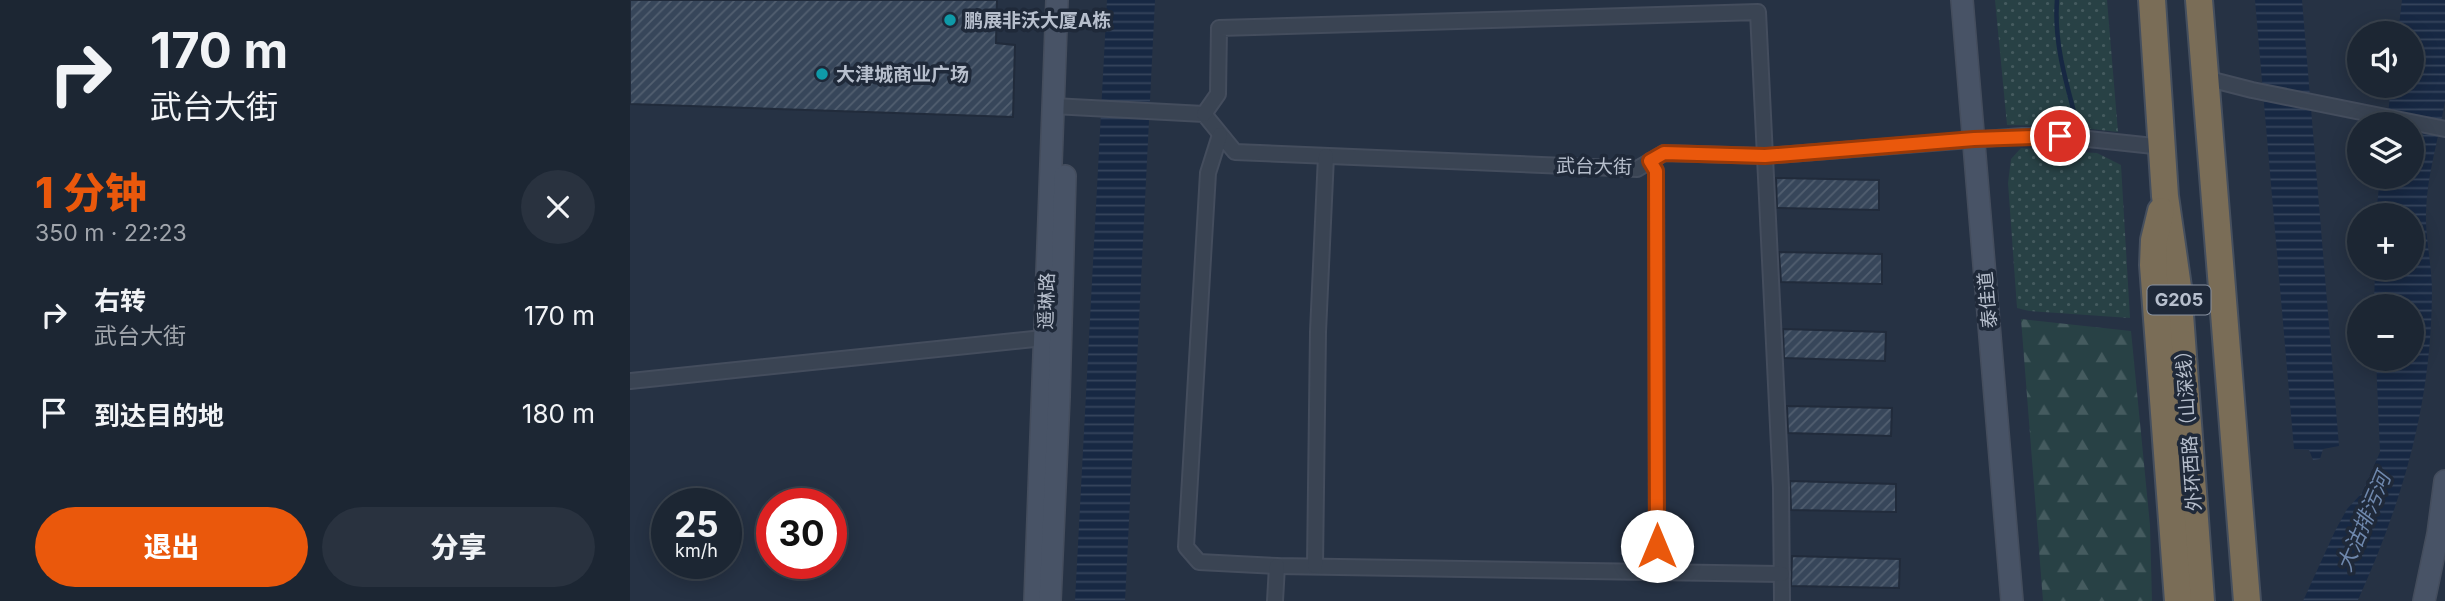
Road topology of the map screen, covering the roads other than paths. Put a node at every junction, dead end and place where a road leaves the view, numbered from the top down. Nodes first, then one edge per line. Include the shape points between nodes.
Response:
1 (1057, 0) edge
2 (1070, 0) edge
3 (1962, 0) edge
4 (2152, 0) edge
5 (2199, 0) edge
6 (2205, 78) junction
7 (1060, 106) junction
8 (1204, 114) junction
9 (2445, 129) edge
10 (1220, 135) junction
11 (1974, 139) junction
12 (2162, 147) junction
13 (1326, 156) junction
14 (1765, 156) junction
15 (1650, 161) junction
16 (2165, 196) junction
17 (1053, 337) junction
18 (630, 381) edge
19 (2445, 481) edge
20 (1277, 566) junction
21 (1315, 566) junction
22 (1657, 572) junction
23 (1782, 574) junction
24 (1035, 601) edge
25 (1050, 601) edge
26 (1275, 601) edge
27 (1782, 601) edge
28 (2012, 601) edge
29 (2178, 601) edge
30 (2201, 601) edge
31 (2247, 601) edge
32 (2424, 601) edge

1 - 7 street, 遥琳路
2 - 7 street, 遥琳路
3 - 11 street, 泰佳道
4 - 12 highway, 外环西路（山深线） / G205
5 - 6 highway, G205
6 - 9 street
6 - 31 highway, G205
7 - 8 street
7 - 17 street, 遥琳路
8 - 10 street, 武台大街
8 - 14 street via 1218,94 1219,28 1758,12
10 - 13 street, 武台大街 via 1234,152
10 - 20 street via 1208,173 1186,547 1199,562
11 - 12 street, 武台大街 via 2060,136
11 - 14 street, 武台大街
11 - 28 street, 泰佳道
12 - 16 highway, 外环西路（山深线） / G205
13 - 15 street, 武台大街 via 1637,169
13 - 21 street
14 - 15 street, 武台大街 via 1664,153
14 - 23 street
15 - 22 street via 1656,171
16 - 29 highway via 2152,265
16 - 30 highway, 外环西路（山深线） / G205 via 2178,287
17 - 18 street
17 - 24 street, 遥琳路
17 - 25 street, 遥琳路
19 - 32 street
20 - 21 street
20 - 26 street
21 - 22 street
22 - 23 street
23 - 27 street

